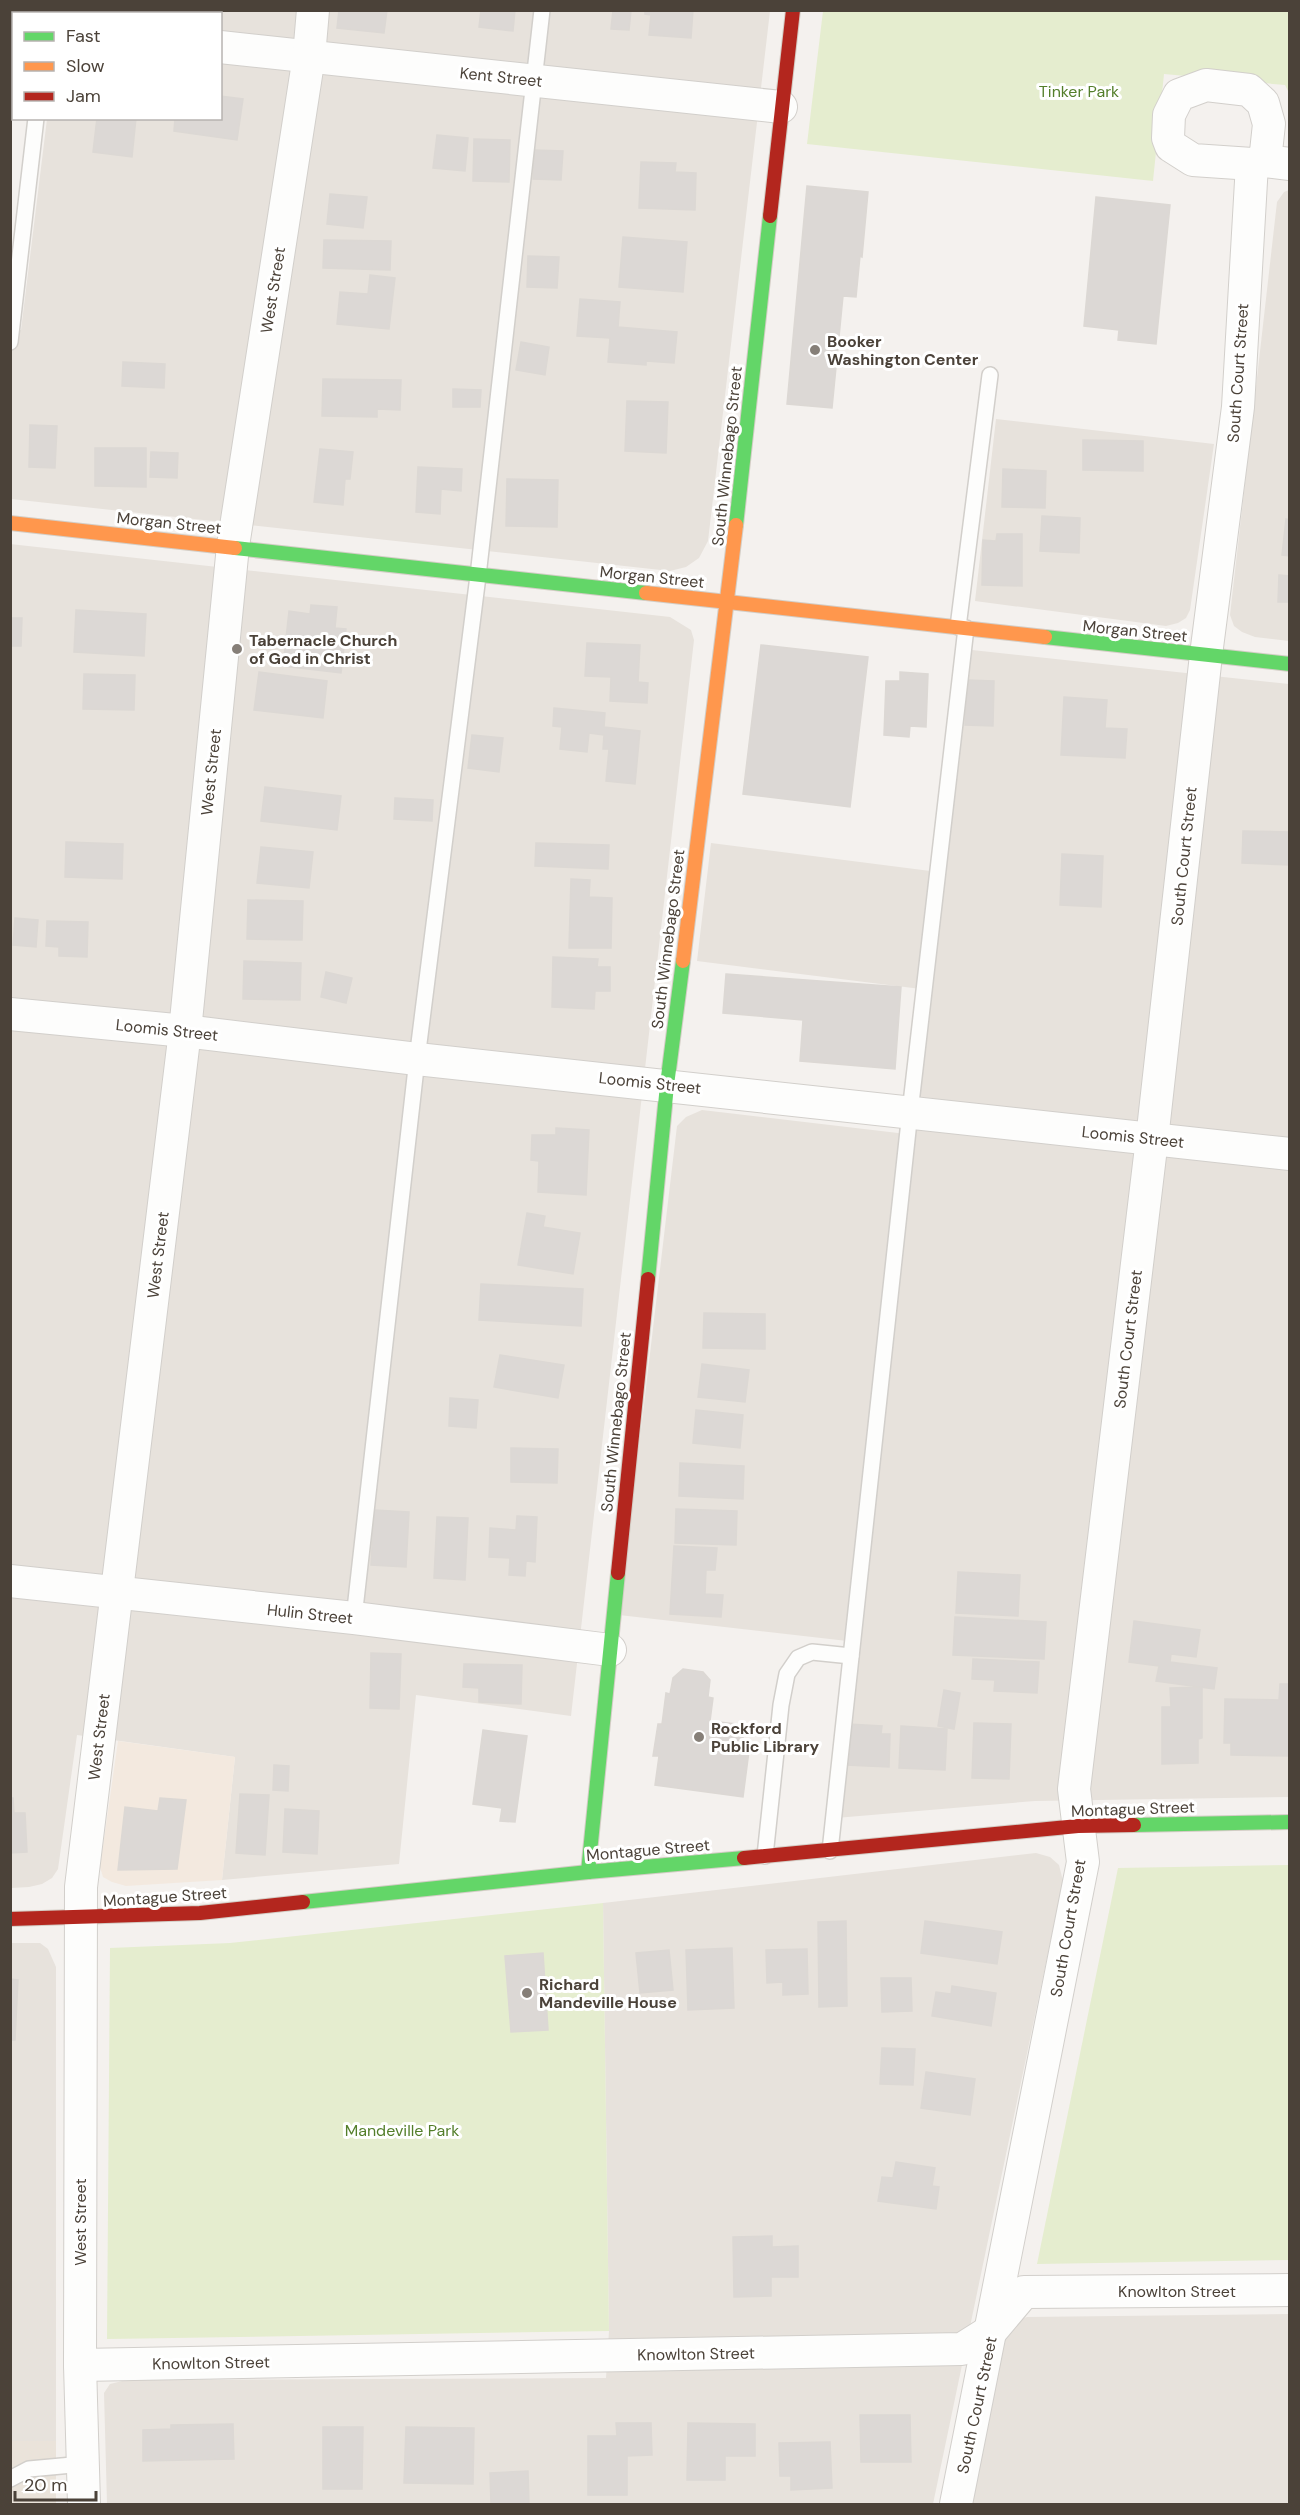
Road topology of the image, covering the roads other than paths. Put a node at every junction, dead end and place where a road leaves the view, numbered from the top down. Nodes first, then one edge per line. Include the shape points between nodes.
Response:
1 (313, 10) edge
2 (542, 10) edge
3 (793, 10) edge
4 (222, 47) edge
5 (309, 56) junction
6 (533, 80) junction
7 (781, 107) junction
8 (36, 120) edge
9 (1269, 163) edge
10 (10, 342) edge
11 (990, 375) dead end
12 (10, 523) edge
13 (233, 546) junction
14 (478, 576) junction
15 (728, 601) junction
16 (962, 628) junction
17 (1206, 655) junction
18 (1290, 664) edge
19 (10, 1014) edge
20 (185, 1030) junction
21 (417, 1059) junction
22 (666, 1085) junction
23 (910, 1112) junction
24 (1152, 1139) junction
25 (1290, 1154) edge
26 (10, 1581) edge
27 (117, 1592) junction
28 (354, 1618) junction
29 (610, 1650) junction
30 (851, 1656) junction
31 (1290, 1822) edge
32 (1078, 1826) junction
33 (830, 1851) junction
34 (765, 1856) junction
35 (588, 1872) junction
36 (80, 1918) junction
37 (10, 1919) edge
38 (1290, 2290) edge
39 (992, 2330) junction
40 (80, 2365) junction
41 (83, 2464) junction
42 (10, 2479) edge
43 (84, 2505) edge
44 (956, 2505) edge

1 - 5 street, West Street
2 - 6 lane
3 - 7 street, South Winnebago Street
4 - 5 street, Kent Street
5 - 6 street, Kent Street
5 - 13 street, West Street
6 - 7 street, Kent Street
6 - 14 lane
7 - 15 street, South Winnebago Street
8 - 10 lane
9 - 17 street, South Court Street
11 - 16 lane
12 - 13 street, Morgan Street
13 - 14 street, Morgan Street
13 - 20 street, West Street
14 - 15 street, Morgan Street
14 - 21 lane
15 - 16 street, Morgan Street
15 - 22 street, South Winnebago Street
16 - 17 street, Morgan Street
16 - 23 lane
17 - 18 street, Morgan Street
17 - 24 street, South Court Street
19 - 20 street, Loomis Street
20 - 21 street, Loomis Street
20 - 27 street, West Street
21 - 22 street, Loomis Street
21 - 28 lane
22 - 23 street, Loomis Street
22 - 29 street, South Winnebago Street
23 - 24 street, Loomis Street
23 - 30 lane
24 - 25 street, Loomis Street
24 - 32 street, South Court Street via 1074,1789
26 - 27 street, Hulin Street
27 - 28 street, Hulin Street
27 - 36 street, West Street
28 - 29 street, Hulin Street
29 - 35 street, South Winnebago Street
30 - 33 lane
30 - 34 lane via 812,1652 798,1658 787,1674
31 - 32 street, Montague Street
32 - 33 street, Montague Street
32 - 39 street, South Court Street via 1083,1862
33 - 34 street, Montague Street
34 - 35 street, Montague Street
35 - 36 street, Montague Street via 200,1912
36 - 37 street, Montague Street
36 - 40 street, West Street
38 - 39 street, Knowlton Street via 1024,2292
39 - 40 street, Knowlton Street via 962,2349
39 - 44 street, South Court Street
40 - 41 street, West Street
41 - 42 lane via 29,2469
41 - 43 street, West Street

